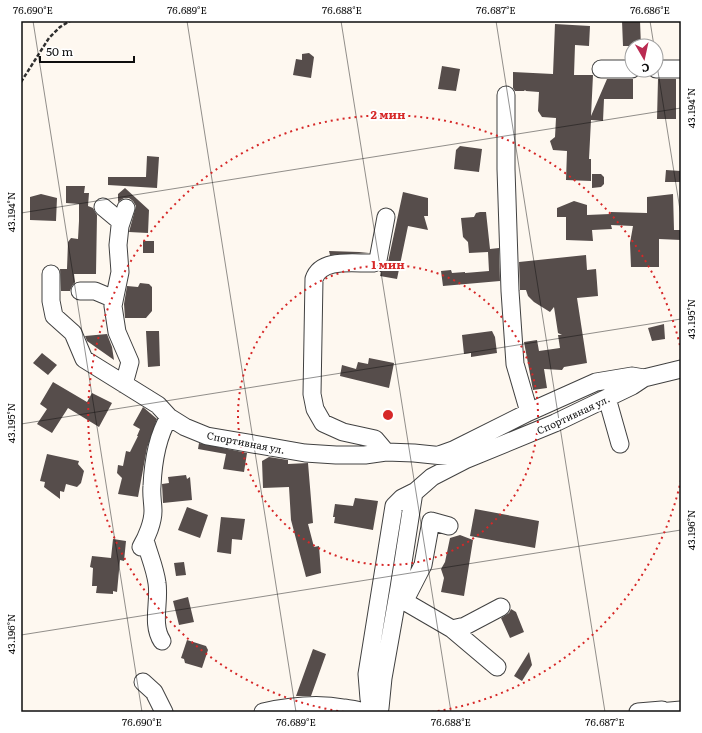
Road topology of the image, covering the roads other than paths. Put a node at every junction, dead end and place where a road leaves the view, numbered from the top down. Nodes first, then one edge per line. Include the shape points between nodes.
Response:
1 (601, 69) dead end
2 (624, 69) edge
3 (664, 69) edge
4 (681, 69) edge
5 (506, 95) dead end
6 (103, 207) dead end
7 (386, 217) dead end
8 (51, 274) dead end
9 (80, 292) dead end
10 (114, 299) junction
11 (681, 369) edge
12 (644, 378) junction
13 (124, 384) junction
14 (607, 398) junction
15 (529, 412) junction
16 (169, 417) junction
17 (620, 444) dead end
18 (386, 452) junction
19 (439, 455) junction
20 (465, 460) junction
21 (415, 491) junction
22 (449, 526) dead end
23 (403, 562) junction
24 (431, 566) junction
25 (402, 594) junction
26 (501, 607) dead end
27 (452, 629) junction
28 (162, 641) dead end
29 (497, 667) dead end
30 (142, 682) dead end
31 (379, 710) edge
32 (681, 710) edge
33 (660, 711) edge
34 (164, 712) edge
35 (263, 712) edge
36 (363, 712) edge
37 (638, 712) edge

1 - 2 street
3 - 4 street
5 - 15 street via 510,291 515,364
6 - 10 street via 124,215 118,244 120,272
7 - 18 street via 378,260 374,263 331,264 322,267 316,274 312,394 315,409 323,423 343,432 375,439
8 - 13 street, Спортивная ул. via 54,316 73,333 84,359
9 - 10 street via 95,291
10 - 13 street via 117,332 130,362
11 - 12 street, Спортивная ул.
12 - 14 street, Спортивная ул.
12 - 15 street, Спортивная ул. via 632,376 596,382
13 - 16 street, Спортивная ул. via 158,405
14 - 17 street
14 - 20 street, Спортивная ул. via 509,444
15 - 19 street, Спортивная ул.
16 - 18 street, Спортивная ул. via 207,436 244,444 336,455
16 - 28 street via 159,441 152,485 153,512 143,543 154,565 157,585 156,632
18 - 19 street, Спортивная ул.
19 - 20 street, Спортивная ул.
20 - 21 street, Спортивная ул. via 432,477
21 - 23 street
21 - 31 street, Спортивная ул. via 394,506 367,674 369,699
22 - 24 street via 431,521
23 - 24 street
23 - 25 street
24 - 25 street
25 - 27 street via 409,604
25 - 31 street via 383,678
26 - 27 street via 465,626
27 - 29 street
30 - 34 street via 154,692
32 - 33 street
33 - 37 street
35 - 36 street via 306,705 334,706

